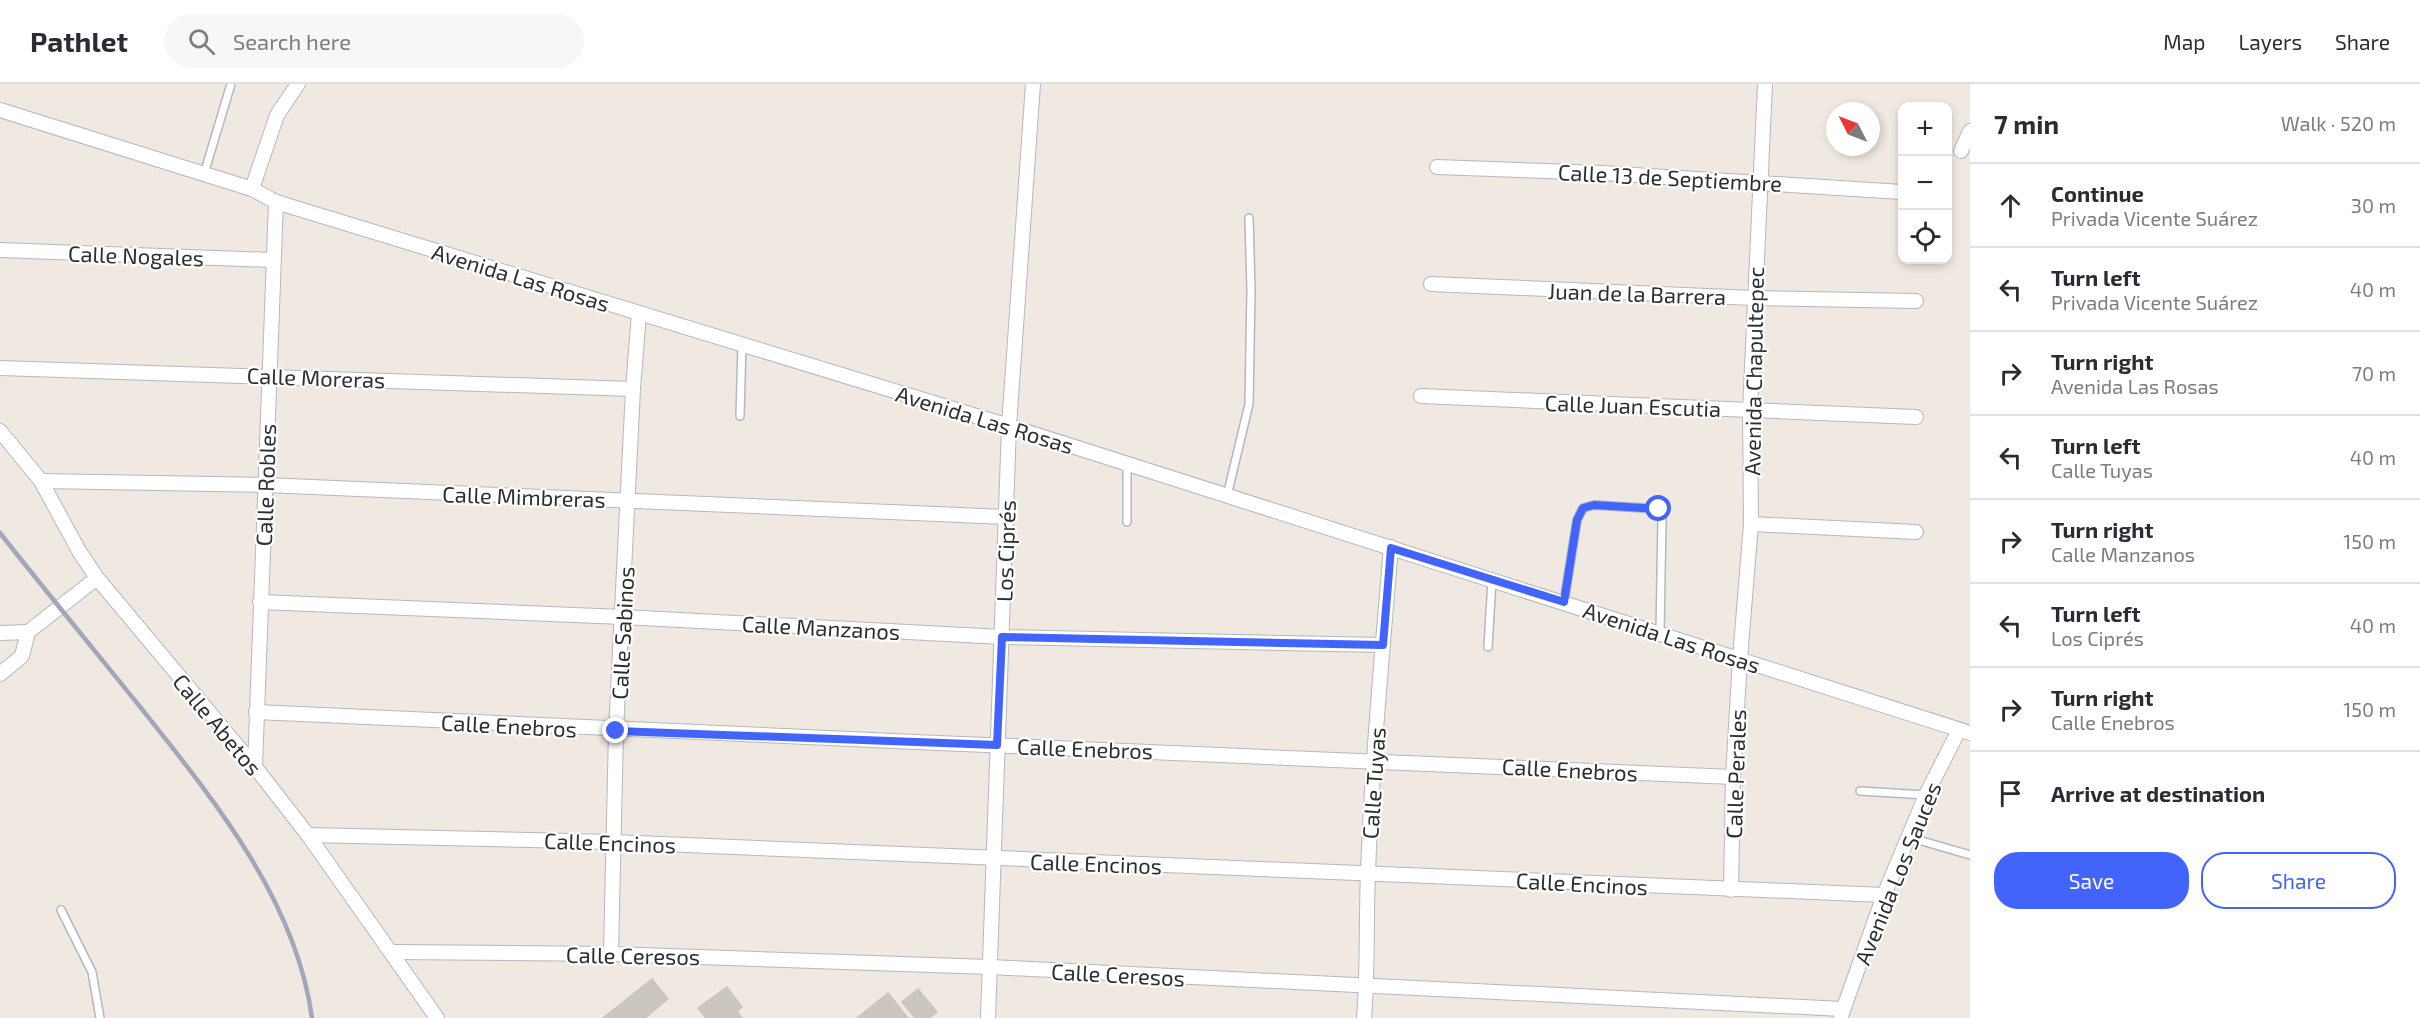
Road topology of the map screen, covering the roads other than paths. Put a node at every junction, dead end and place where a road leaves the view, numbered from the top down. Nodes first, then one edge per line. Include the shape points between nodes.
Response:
1 (231, 84) edge
2 (298, 84) edge
3 (1033, 84) edge
4 (1765, 84) edge
5 (0, 110) edge
6 (1970, 131) edge
7 (1961, 151) dead end
8 (1437, 167) dead end
9 (204, 174) junction
10 (1761, 182) junction
11 (252, 189) junction
12 (1898, 192) edge
13 (276, 202) junction
14 (1249, 218) dead end
15 (0, 250) edge
16 (272, 260) junction
17 (1431, 284) dead end
18 (1754, 298) junction
19 (1916, 301) dead end
20 (639, 313) junction
21 (742, 344) junction
22 (0, 368) edge
23 (270, 375) junction
24 (633, 389) junction
25 (1421, 396) dead end
26 (1750, 411) junction
27 (740, 416) dead end
28 (1916, 417) dead end
29 (1009, 426) junction
30 (0, 431) edge
31 (1127, 464) junction
32 (41, 481) junction
33 (265, 485) junction
34 (1227, 496) junction
35 (629, 501) junction
36 (1006, 517) junction
37 (1127, 522) dead end
38 (1751, 524) junction
39 (1916, 532) dead end
40 (1391, 548) junction
41 (97, 578) junction
42 (1492, 580) junction
43 (260, 602) junction
44 (1564, 602) junction
45 (623, 617) junction
46 (28, 632) junction
47 (1660, 632) junction
48 (0, 633) edge
49 (1002, 637) junction
50 (1383, 645) junction
51 (1488, 647) dead end
52 (1740, 658) junction
53 (0, 674) edge
54 (256, 712) junction
55 (616, 731) junction
56 (1964, 731) edge
57 (997, 745) junction
58 (1374, 759) junction
59 (255, 767) junction
60 (1733, 777) junction
61 (1860, 791) dead end
62 (1926, 795) junction
63 (308, 835) junction
64 (1908, 837) junction
65 (614, 842) junction
66 (1970, 855) edge
67 (994, 859) junction
68 (1368, 873) junction
69 (1731, 890) junction
70 (1884, 895) junction
71 (61, 910) dead end
72 (392, 952) junction
73 (611, 954) junction
74 (990, 967) junction
75 (1366, 987) junction
76 (1842, 1014) edge
77 (100, 1018) edge
78 (437, 1018) edge
79 (988, 1018) edge
80 (1364, 1018) edge

1 - 9 lane
2 - 11 street via 277,115
3 - 29 street, Los Ciprés
4 - 10 street, Avenida Chapultepec
5 - 9 street, Avenida Las Rosas
6 - 7 street
8 - 10 street, Calle 13 de Septiembre
9 - 11 street, Avenida Las Rosas
10 - 12 street, Calle 13 de Septiembre
10 - 18 street, Avenida Chapultepec
11 - 13 street, Avenida Las Rosas
13 - 16 street, Calle Robles
13 - 20 street, Avenida Las Rosas
14 - 34 lane via 1249,404
15 - 16 street, Calle Nogales
16 - 23 street, Calle Robles
17 - 18 street, Juan de la Barrera
18 - 19 street, Juan de la Barrera
18 - 26 street, Avenida Chapultepec
20 - 21 street, Avenida Las Rosas
20 - 24 street, Calle Sabinos
21 - 27 lane
21 - 29 street, Avenida Las Rosas
22 - 23 street, Calle Moreras
23 - 24 street, Calle Moreras
23 - 33 street, Calle Robles
24 - 35 street, Calle Sabinos
25 - 26 street, Calle Juan Escutia
26 - 28 street, Calle Juan Escutia
26 - 38 street, Avenida Chapultepec
29 - 31 street, Avenida Las Rosas
29 - 36 street, Los Ciprés
30 - 32 street, Calle Abetos
31 - 34 street, Avenida Las Rosas
31 - 37 lane
32 - 33 street, Calle Mimbreras
32 - 41 street, Calle Abetos
33 - 35 street, Calle Mimbreras
33 - 43 street, Calle Robles
34 - 40 street, Avenida Las Rosas
35 - 36 street, Calle Mimbreras
35 - 45 street, Calle Sabinos
36 - 49 street, Los Ciprés
38 - 39 street
38 - 52 street, Avenida Chapultepec
40 - 42 street, Avenida Las Rosas
40 - 50 street, Calle Tuyas
41 - 46 street
41 - 59 street, Calle Abetos
42 - 44 street, Avenida Las Rosas
42 - 51 lane
43 - 45 street, Calle Manzanos
43 - 54 street, Calle Robles
44 - 47 street, Avenida Las Rosas
44 - 47 lane via 1577,520 1583,508 1594,505 1659,509
45 - 49 street, Calle Manzanos
45 - 55 street, Calle Sabinos
46 - 48 street
46 - 53 street via 22,656
47 - 52 street, Avenida Las Rosas
49 - 50 street, Calle Manzanos
49 - 57 street, Los Ciprés
50 - 58 street, Calle Tuyas
52 - 56 street, Avenida Las Rosas
52 - 60 street, Calle Perales
54 - 55 street, Calle Enebros
54 - 59 street, Calle Robles
55 - 57 street, Calle Enebros
55 - 65 street, Calle Sabinos
56 - 62 street, Avenida Los Sauces
57 - 58 street, Calle Enebros
57 - 67 street, Los Ciprés
58 - 60 street, Calle Enebros
58 - 68 street, Calle Tuyas
59 - 63 street, Calle Abetos
60 - 69 street, Calle Perales
61 - 62 lane
62 - 64 street, Avenida Los Sauces
63 - 65 street, Calle Encinos
63 - 72 street, Calle Abetos
64 - 66 lane
64 - 70 street, Avenida Los Sauces
65 - 67 street, Calle Encinos
65 - 73 street, Calle Sabinos
67 - 68 street, Calle Encinos
67 - 74 street, Los Ciprés
68 - 69 street, Calle Encinos
68 - 75 street, Calle Tuyas
69 - 70 street, Calle Encinos
70 - 76 street, Avenida Los Sauces
71 - 77 lane via 92,972
72 - 73 street, Calle Ceresos
72 - 78 street, Calle Abetos
73 - 74 street, Calle Ceresos
74 - 75 street, Calle Ceresos
74 - 79 street, Los Ciprés
75 - 76 street, Calle Ceresos
75 - 80 street, Calle Tuyas

